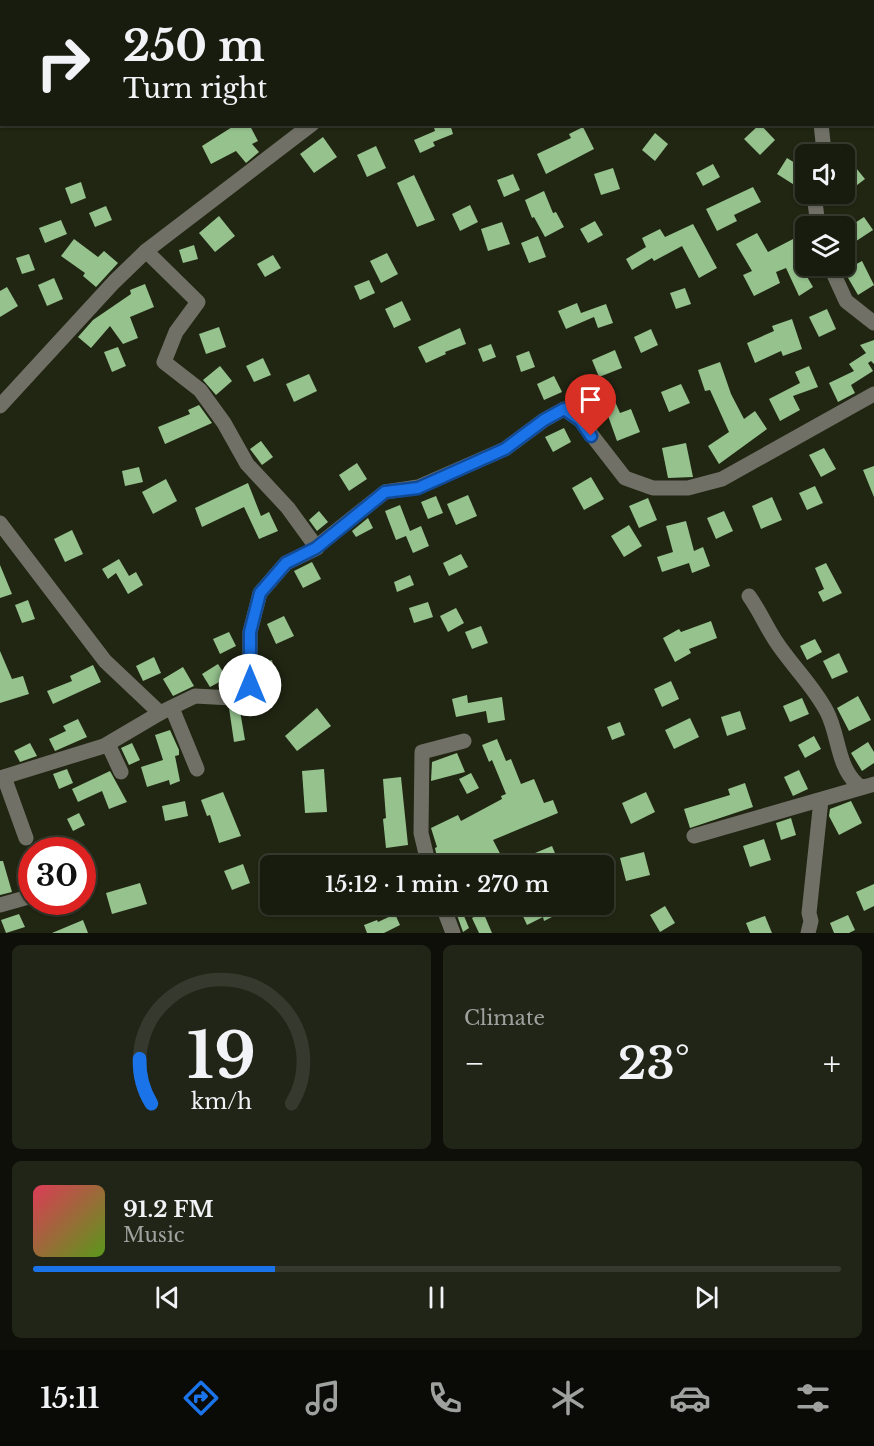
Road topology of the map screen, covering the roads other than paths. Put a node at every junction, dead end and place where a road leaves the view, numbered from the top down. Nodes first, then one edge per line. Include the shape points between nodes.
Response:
1 (309, 126) edge
2 (821, 126) edge
3 (822, 144) edge
4 (146, 250) junction
5 (835, 276) edge
6 (874, 323) edge
7 (874, 394) edge
8 (0, 406) edge
9 (0, 524) edge
10 (316, 547) junction
11 (749, 596) dead end
12 (166, 710) junction
13 (464, 741) dead end
14 (108, 744) junction
15 (197, 769) dead end
16 (121, 771) dead end
17 (2, 777) edge
18 (869, 786) edge
19 (821, 800) junction
20 (694, 836) dead end
21 (26, 837) edge
22 (427, 855) edge
23 (18, 900) edge
24 (0, 905) edge
25 (446, 915) edge
26 (453, 933) edge
27 (808, 933) edge

1 - 4 street
2 - 3 street
4 - 8 street
4 - 10 street via 198,302 176,332 164,362 200,390 247,464 288,508
5 - 6 street via 846,301
7 - 10 street via 722,479 688,488 653,488 625,478 580,420 564,409 505,449 418,488 385,492
9 - 12 street via 105,661
10 - 12 street via 286,563 260,593 250,632 250,685 232,698 195,696
11 - 18 street via 775,640 828,713 841,761 857,785
12 - 14 street
12 - 15 street
13 - 22 street via 422,752 422,833
14 - 16 street
14 - 17 street
17 - 21 street
18 - 19 street
19 - 20 street
19 - 27 street
23 - 24 street
25 - 26 street

